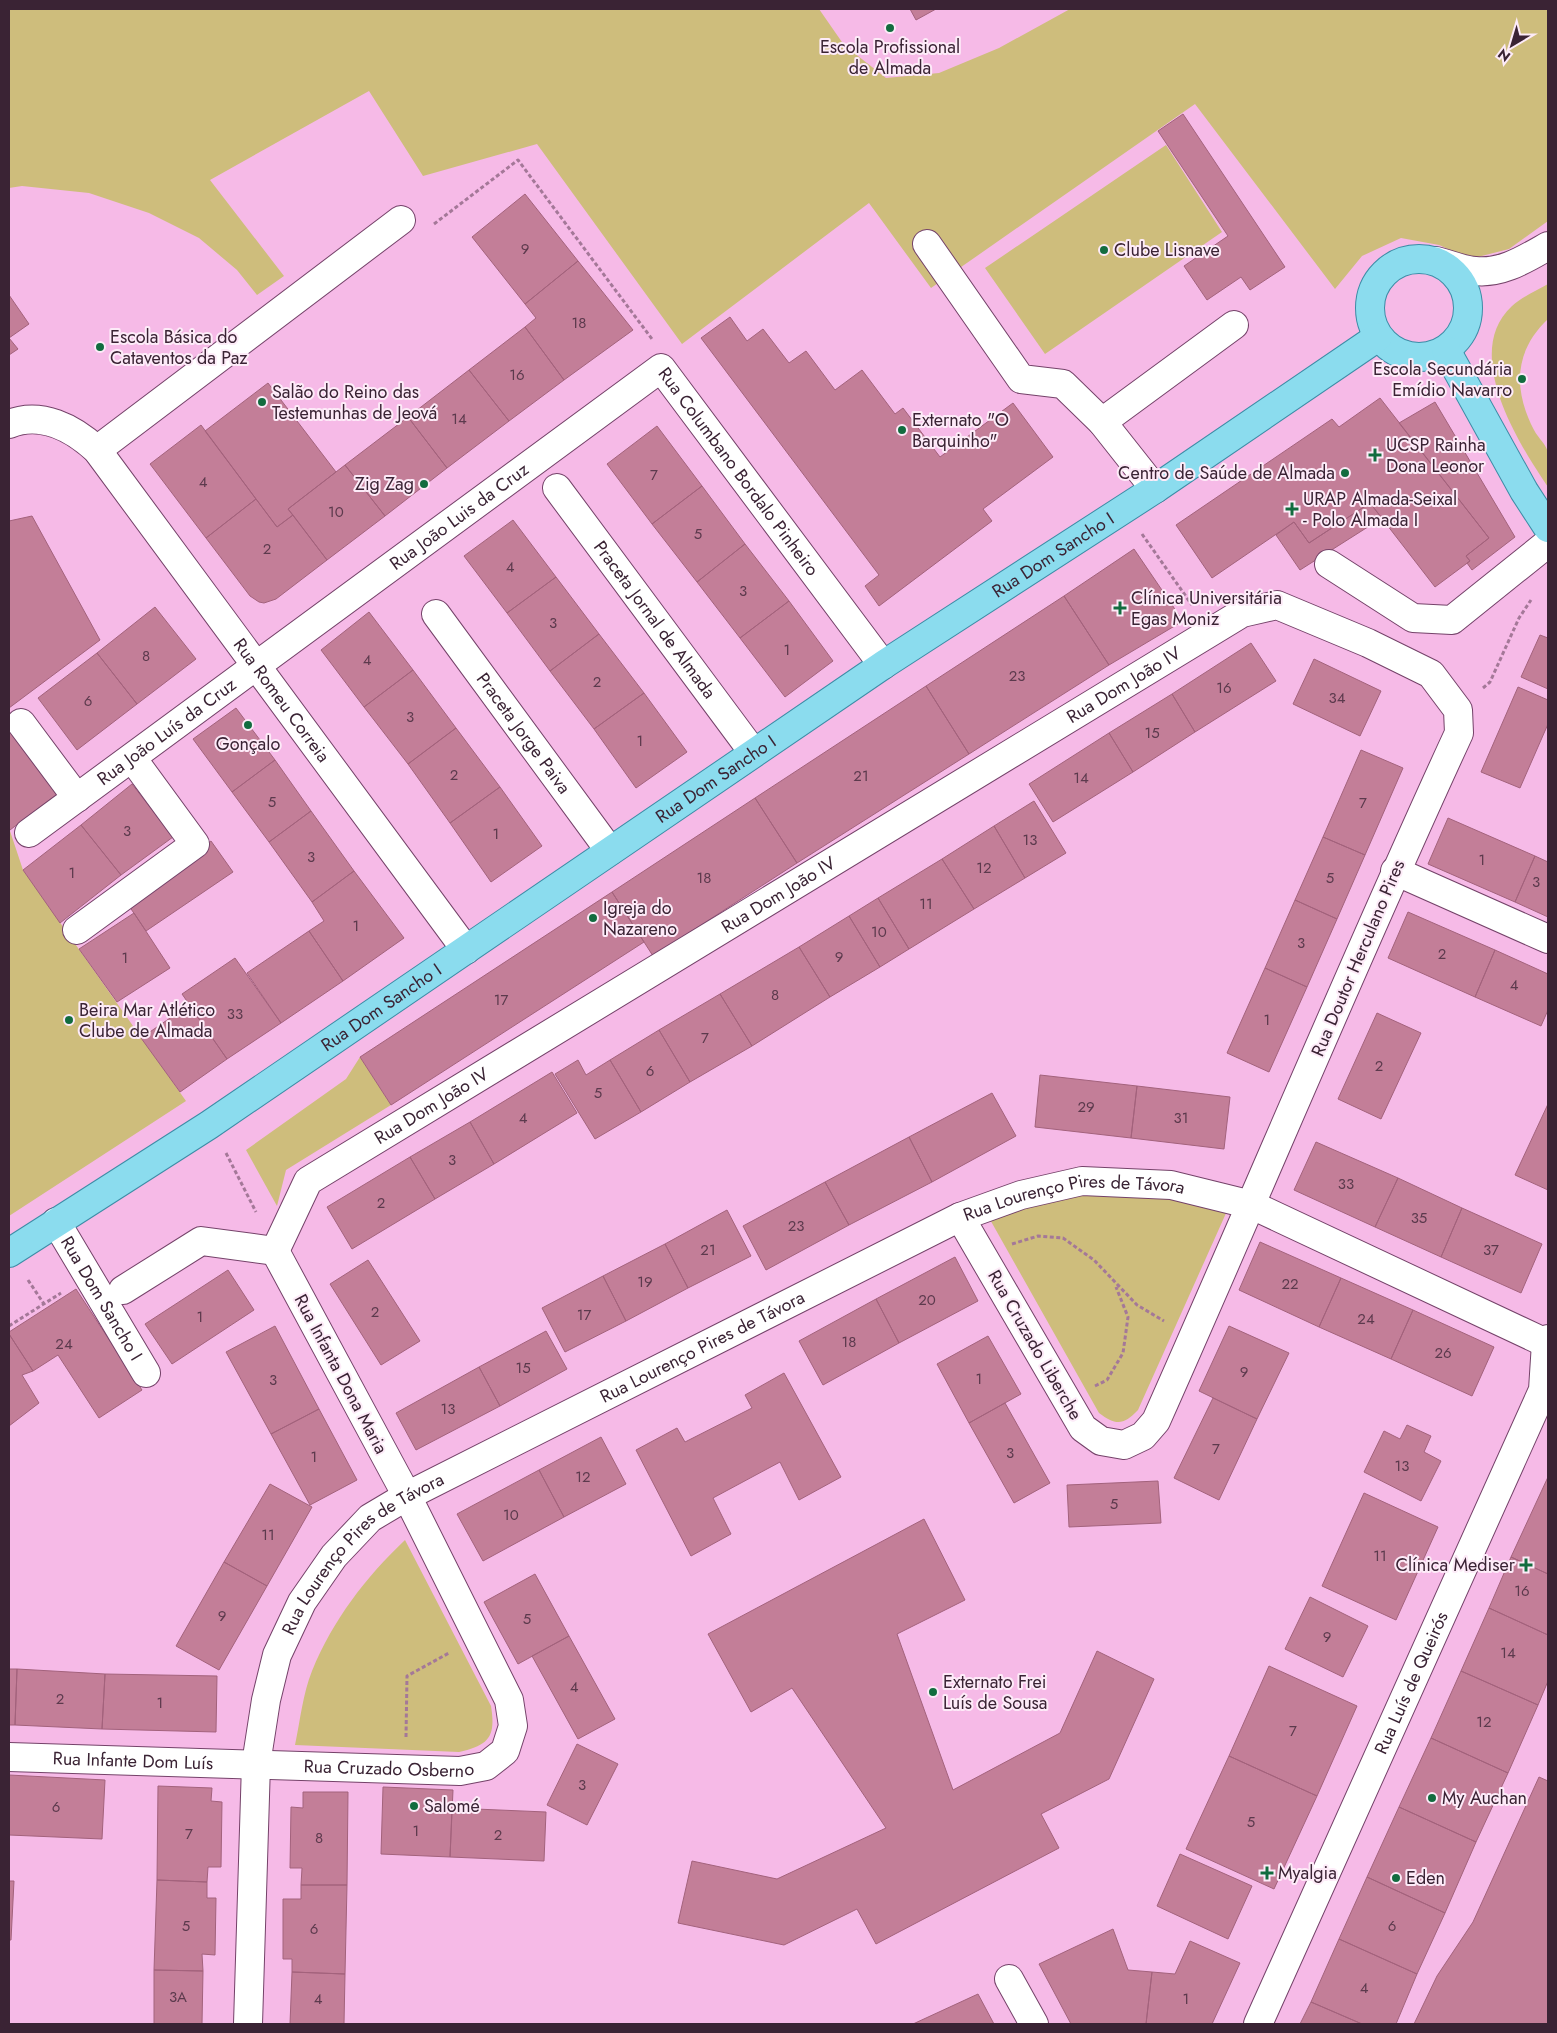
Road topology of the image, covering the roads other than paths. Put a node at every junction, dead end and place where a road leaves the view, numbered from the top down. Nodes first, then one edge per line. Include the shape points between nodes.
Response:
1 (401, 220) dead end
2 (927, 244) dead end
3 (1548, 246) edge
4 (1436, 261) junction
5 (1234, 325) dead end
6 (1378, 337) junction
7 (1446, 350) junction
8 (661, 368) joint
9 (1102, 422) junction
10 (9, 424) edge
11 (97, 450) junction
12 (547, 474) junction
13 (1155, 489) junction
14 (1548, 528) edge
15 (1548, 543) edge
16 (1329, 564) dead end
17 (436, 614) dead end
18 (882, 665) junction
19 (257, 666) junction
20 (1458, 710) joint
21 (21, 723) dead end
22 (753, 752) junction
23 (132, 758) junction
24 (77, 798) junction
25 (29, 833) dead end
26 (610, 851) junction
27 (1395, 871) junction
28 (77, 930) dead end
29 (1548, 939) edge
30 (466, 950) junction
31 (1252, 1205) junction
32 (960, 1217) junction
33 (56, 1222) junction
34 (275, 1251) junction
35 (9, 1253) edge
36 (124, 1290) dead end
37 (1547, 1341) edge
38 (146, 1373) dead end
39 (406, 1496) junction
40 (9, 1757) edge
41 (256, 1764) junction
42 (1010, 1978) dead end
43 (248, 2024) edge
44 (1034, 2024) edge
45 (1258, 2024) edge

1 - 11 street
2 - 9 street via 1021,379 1064,384
3 - 4 street via 1497,270 1474,271
4 - 6 main road via 1406,260 1392,266 1380,277 1372,290 1369,305
4 - 7 main road via 1461,281 1469,312 1457,342
5 - 9 street
6 - 7 main road via 1399,354 1414,358 1430,357
6 - 13 main road, Rua Dom Sancho I
7 - 14 main road
8 - 12 street, Rua João Luis da Cruz
8 - 18 street, Rua Columbano Bordalo Pinheiro
9 - 13 street
10 - 11 street, Rua Romeu Correia via 18,420 48,421 75,432
11 - 19 street, Rua Romeu Correia
12 - 19 street, Rua João Luis da Cruz
12 - 22 street, Praceta Jornal de Almada
13 - 18 main road, Rua Dom Sancho I
15 - 16 street via 1452,620 1413,618
17 - 26 street, Praceta Jorge Paiva
18 - 22 main road, Rua Dom Sancho I
19 - 23 street, Rua João Luís da Cruz
19 - 30 street, Rua Romeu Correia
20 - 27 street, Rua Doutor Herculano Pires via 1460,733
20 - 34 street, Rua Dom João IV via 1432,674 1368,642 1277,605 1242,613 308,1181
21 - 24 street
22 - 26 main road, Rua Dom Sancho I
23 - 24 street, Rua João Luís da Cruz
23 - 28 street via 196,844
24 - 25 street, Rua João Luís da Cruz
26 - 30 main road, Rua Dom Sancho I
27 - 29 street
27 - 31 street, Rua Doutor Herculano Pires
30 - 33 main road, Rua Dom Sancho I via 209,1125
31 - 32 street, Rua Lourenço Pires de Távora via 1171,1185 1082,1181 1021,1194
31 - 32 street, Rua Cruzado Liberche via 1156,1421 1143,1436 1124,1444 1101,1441 1084,1428
31 - 37 street, Rua Lourenço Pires de Távora
32 - 39 street, Rua Lourenço Pires de Távora
33 - 35 main road, Rua Dom Sancho I
33 - 38 street, Rua Dom Sancho I
34 - 36 street via 201,1241
34 - 39 street, Rua Infanta Dona Maria
37 - 45 street, Rua Luís de Queirós via 1544,1390
39 - 41 street, Rua Lourenço Pires de Távora via 370,1518 334,1556 302,1602 277,1655
39 - 41 street, Rua Cruzado Osberno via 509,1700 513,1726 505,1750 486,1766 460,1771
40 - 41 street, Rua Infante Dom Luís
41 - 43 street, Rua Lourenço Pires de Távora
42 - 44 street

